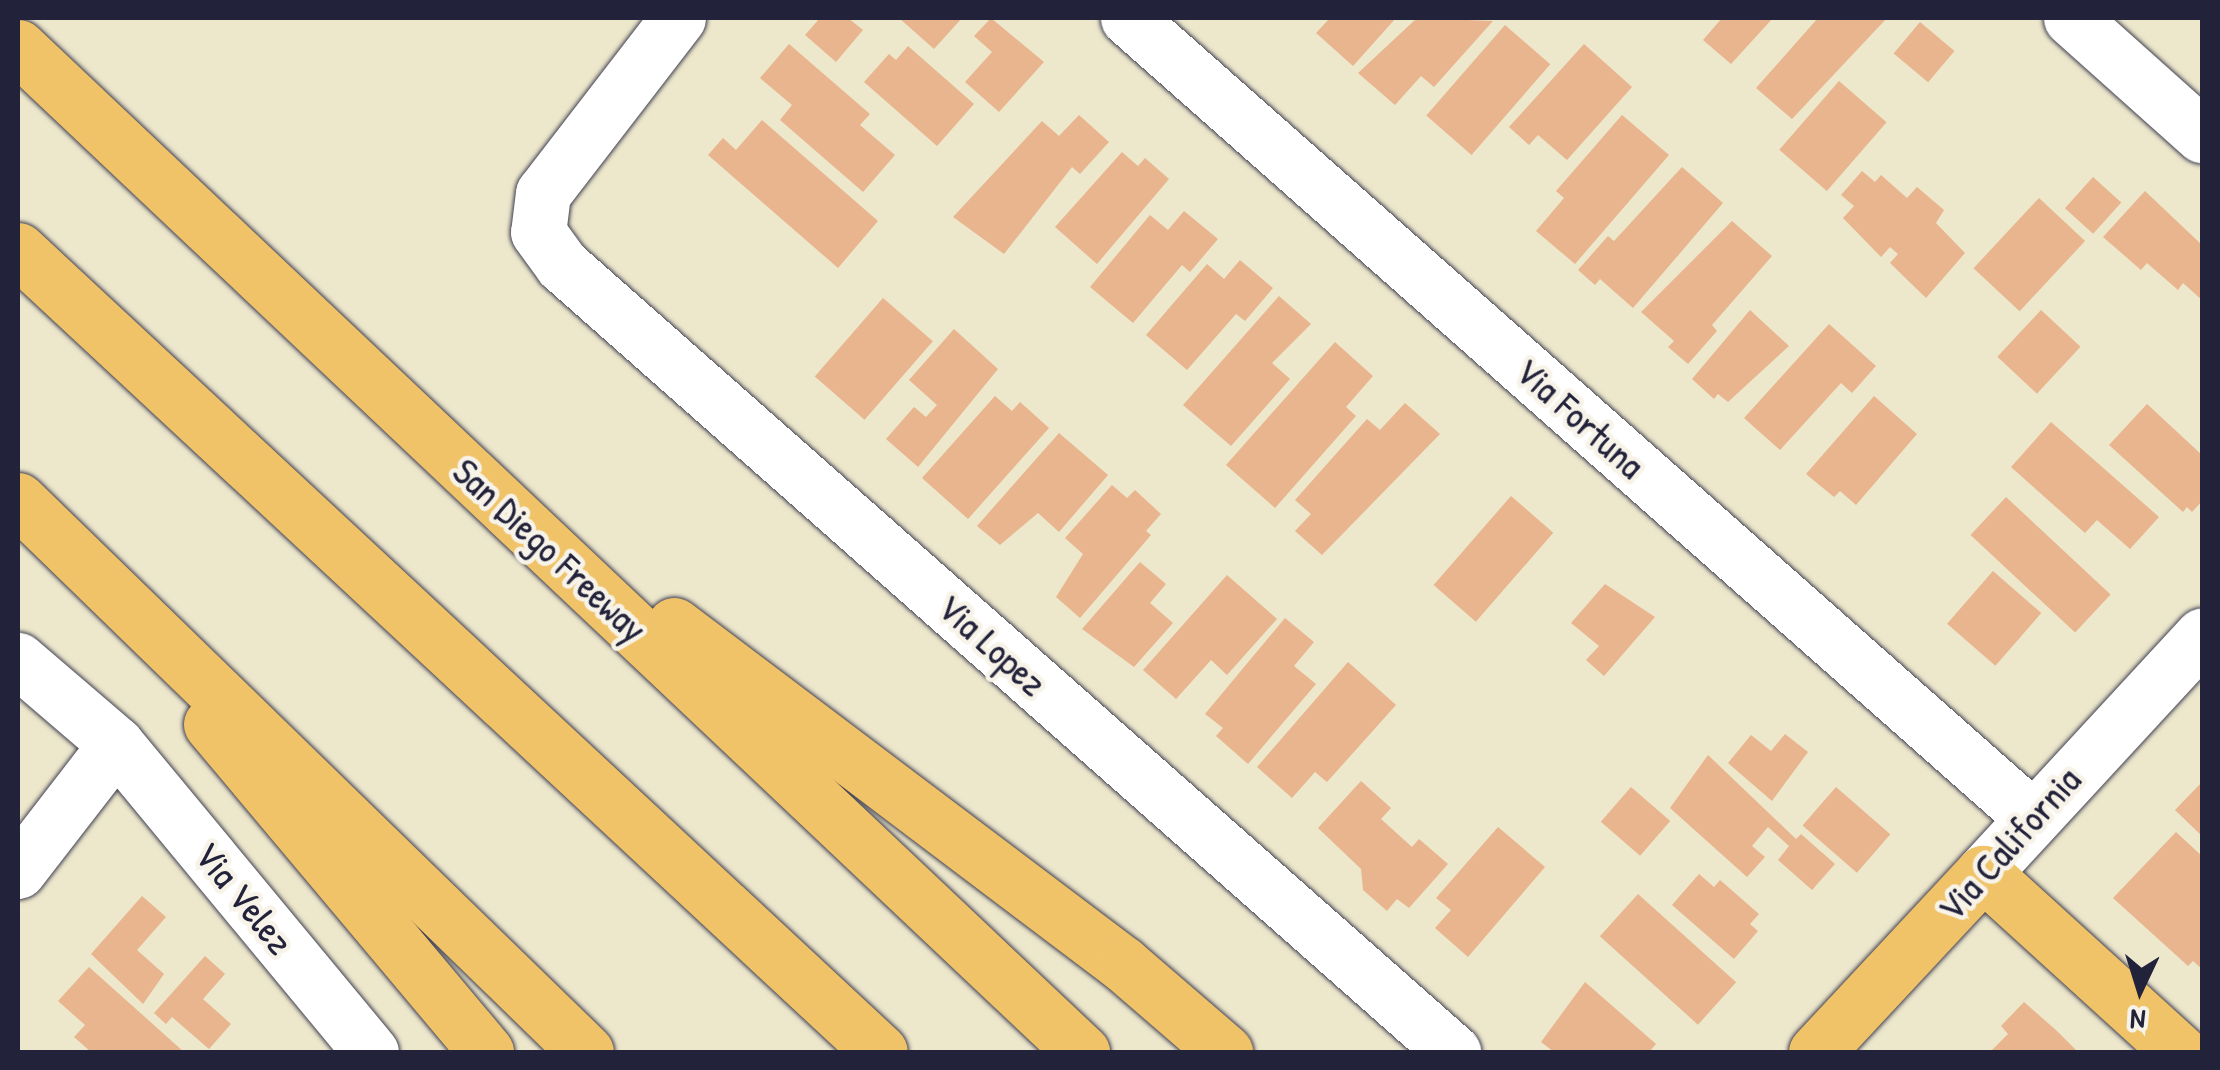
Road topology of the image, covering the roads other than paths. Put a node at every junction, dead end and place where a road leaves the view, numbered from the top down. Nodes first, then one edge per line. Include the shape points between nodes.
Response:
1 (678, 18) edge
2 (1128, 18) edge
3 (2071, 18) edge
4 (18, 47) edge
5 (2202, 135) edge
6 (18, 250) edge
7 (442, 448) junction
8 (18, 500) edge
9 (144, 620) junction
10 (2202, 636) edge
11 (18, 660) edge
12 (116, 744) junction
13 (2033, 818) junction
14 (18, 871) edge
15 (1983, 873) junction
16 (370, 1052) edge
17 (486, 1052) edge
18 (586, 1052) edge
19 (880, 1052) edge
20 (1082, 1052) edge
21 (1226, 1052) edge
22 (1453, 1052) edge
23 (1816, 1052) edge
24 (2180, 1052) edge

1 - 22 street, Via Lopez via 543,193 538,232 577,278
2 - 13 street, Via Fortuna
3 - 5 street
4 - 7 main road, San Diego Freeway
6 - 19 main road
7 - 20 main road, San Diego Freeway
7 - 21 main road via 1123,964
8 - 9 main road
9 - 17 main road via 223,743
9 - 18 main road
10 - 13 street, Via California
11 - 12 street, Via Velez
12 - 14 street
12 - 16 street, Via Velez
13 - 15 street, Via California
15 - 23 main road, Via California
15 - 24 main road

